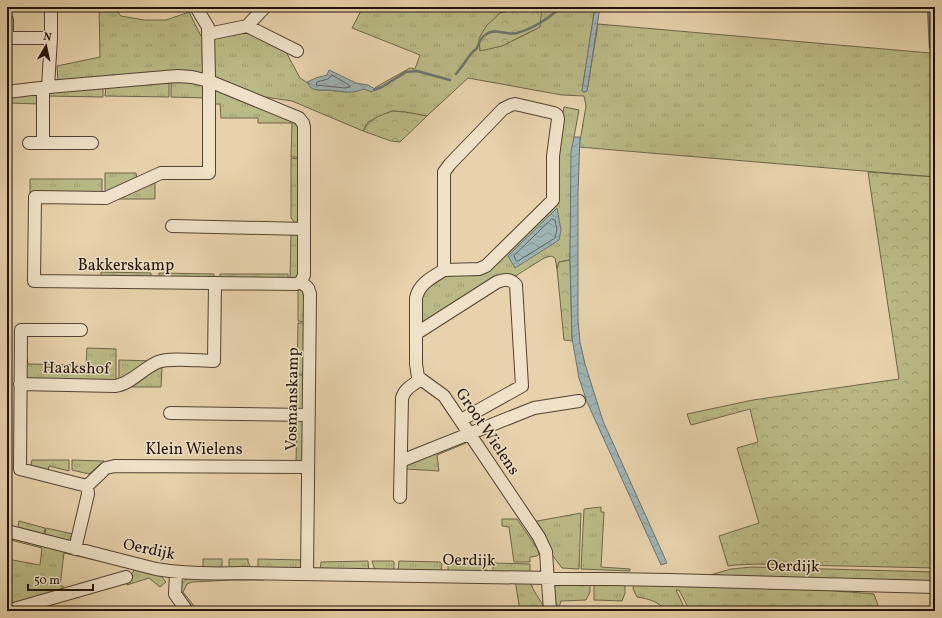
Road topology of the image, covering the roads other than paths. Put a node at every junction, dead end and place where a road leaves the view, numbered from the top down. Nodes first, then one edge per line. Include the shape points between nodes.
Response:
1 (50, 7) edge
2 (196, 7) edge
3 (265, 7) edge
4 (7, 20) edge
5 (247, 26) junction
6 (7, 34) edge
7 (208, 34) junction
8 (7, 38) edge
9 (51, 38) junction
10 (7, 47) edge
11 (297, 51) dead end
12 (209, 81) junction
13 (46, 87) junction
14 (7, 92) edge
15 (29, 143) dead end
16 (43, 143) junction
17 (92, 143) dead end
18 (172, 226) dead end
19 (304, 229) junction
20 (444, 270) junction
21 (301, 282) junction
22 (215, 283) junction
23 (81, 330) dead end
24 (417, 333) junction
25 (421, 380) junction
26 (20, 384) junction
27 (579, 401) dead end
28 (170, 413) dead end
29 (309, 416) junction
30 (461, 420) junction
31 (470, 435) junction
32 (401, 461) junction
33 (308, 467) junction
34 (87, 486) junction
35 (400, 497) dead end
36 (7, 532) edge
37 (75, 549) junction
38 (176, 572) junction
39 (307, 574) junction
40 (126, 577) dead end
41 (549, 578) junction
42 (935, 587) edge
43 (7, 611) edge
44 (187, 611) edge
45 (550, 611) edge

1 - 9 street
2 - 7 street via 208,27
3 - 5 street
4 - 6 street
5 - 7 street
5 - 11 street
7 - 12 street
8 - 9 street
8 - 10 street
9 - 13 street
12 - 13 street via 177,76
12 - 19 street via 301,120 304,127
12 - 22 street, Bakkerskamp via 209,173 161,173 106,198 35,197 34,281
13 - 14 street
13 - 16 street
15 - 16 street
16 - 17 street
18 - 19 street
19 - 21 street via 304,275
20 - 20 street via 446,167 503,109 511,105 557,115 553,156 553,200 486,266 479,269
20 - 24 street via 418,290
21 - 22 street, Bakkerskamp
21 - 29 street, Vosmanskamp via 310,294
22 - 26 street, Haakshof via 214,361 164,360 115,386
23 - 26 street via 21,330
24 - 25 street via 417,372
24 - 30 street via 497,282 508,280 516,285 522,386
25 - 30 street, Groot Wielens via 444,396
25 - 32 street via 408,388 402,398
26 - 34 street via 20,469
27 - 31 street via 534,408
28 - 29 street
29 - 33 street, Vosmanskamp
30 - 31 street, Groot Wielens
31 - 32 street
31 - 41 street, Groot Wielens via 539,537 546,552
32 - 35 street
33 - 34 street, Klein Wielens via 111,466
33 - 39 street, Vosmanskamp
34 - 37 street via 88,494
36 - 37 street, Oerdijk
37 - 38 street, Oerdijk
38 - 39 street, Oerdijk
38 - 44 street via 175,594
39 - 41 street, Oerdijk
40 - 43 street
41 - 42 street, Oerdijk
41 - 45 street, Groot Wielens

